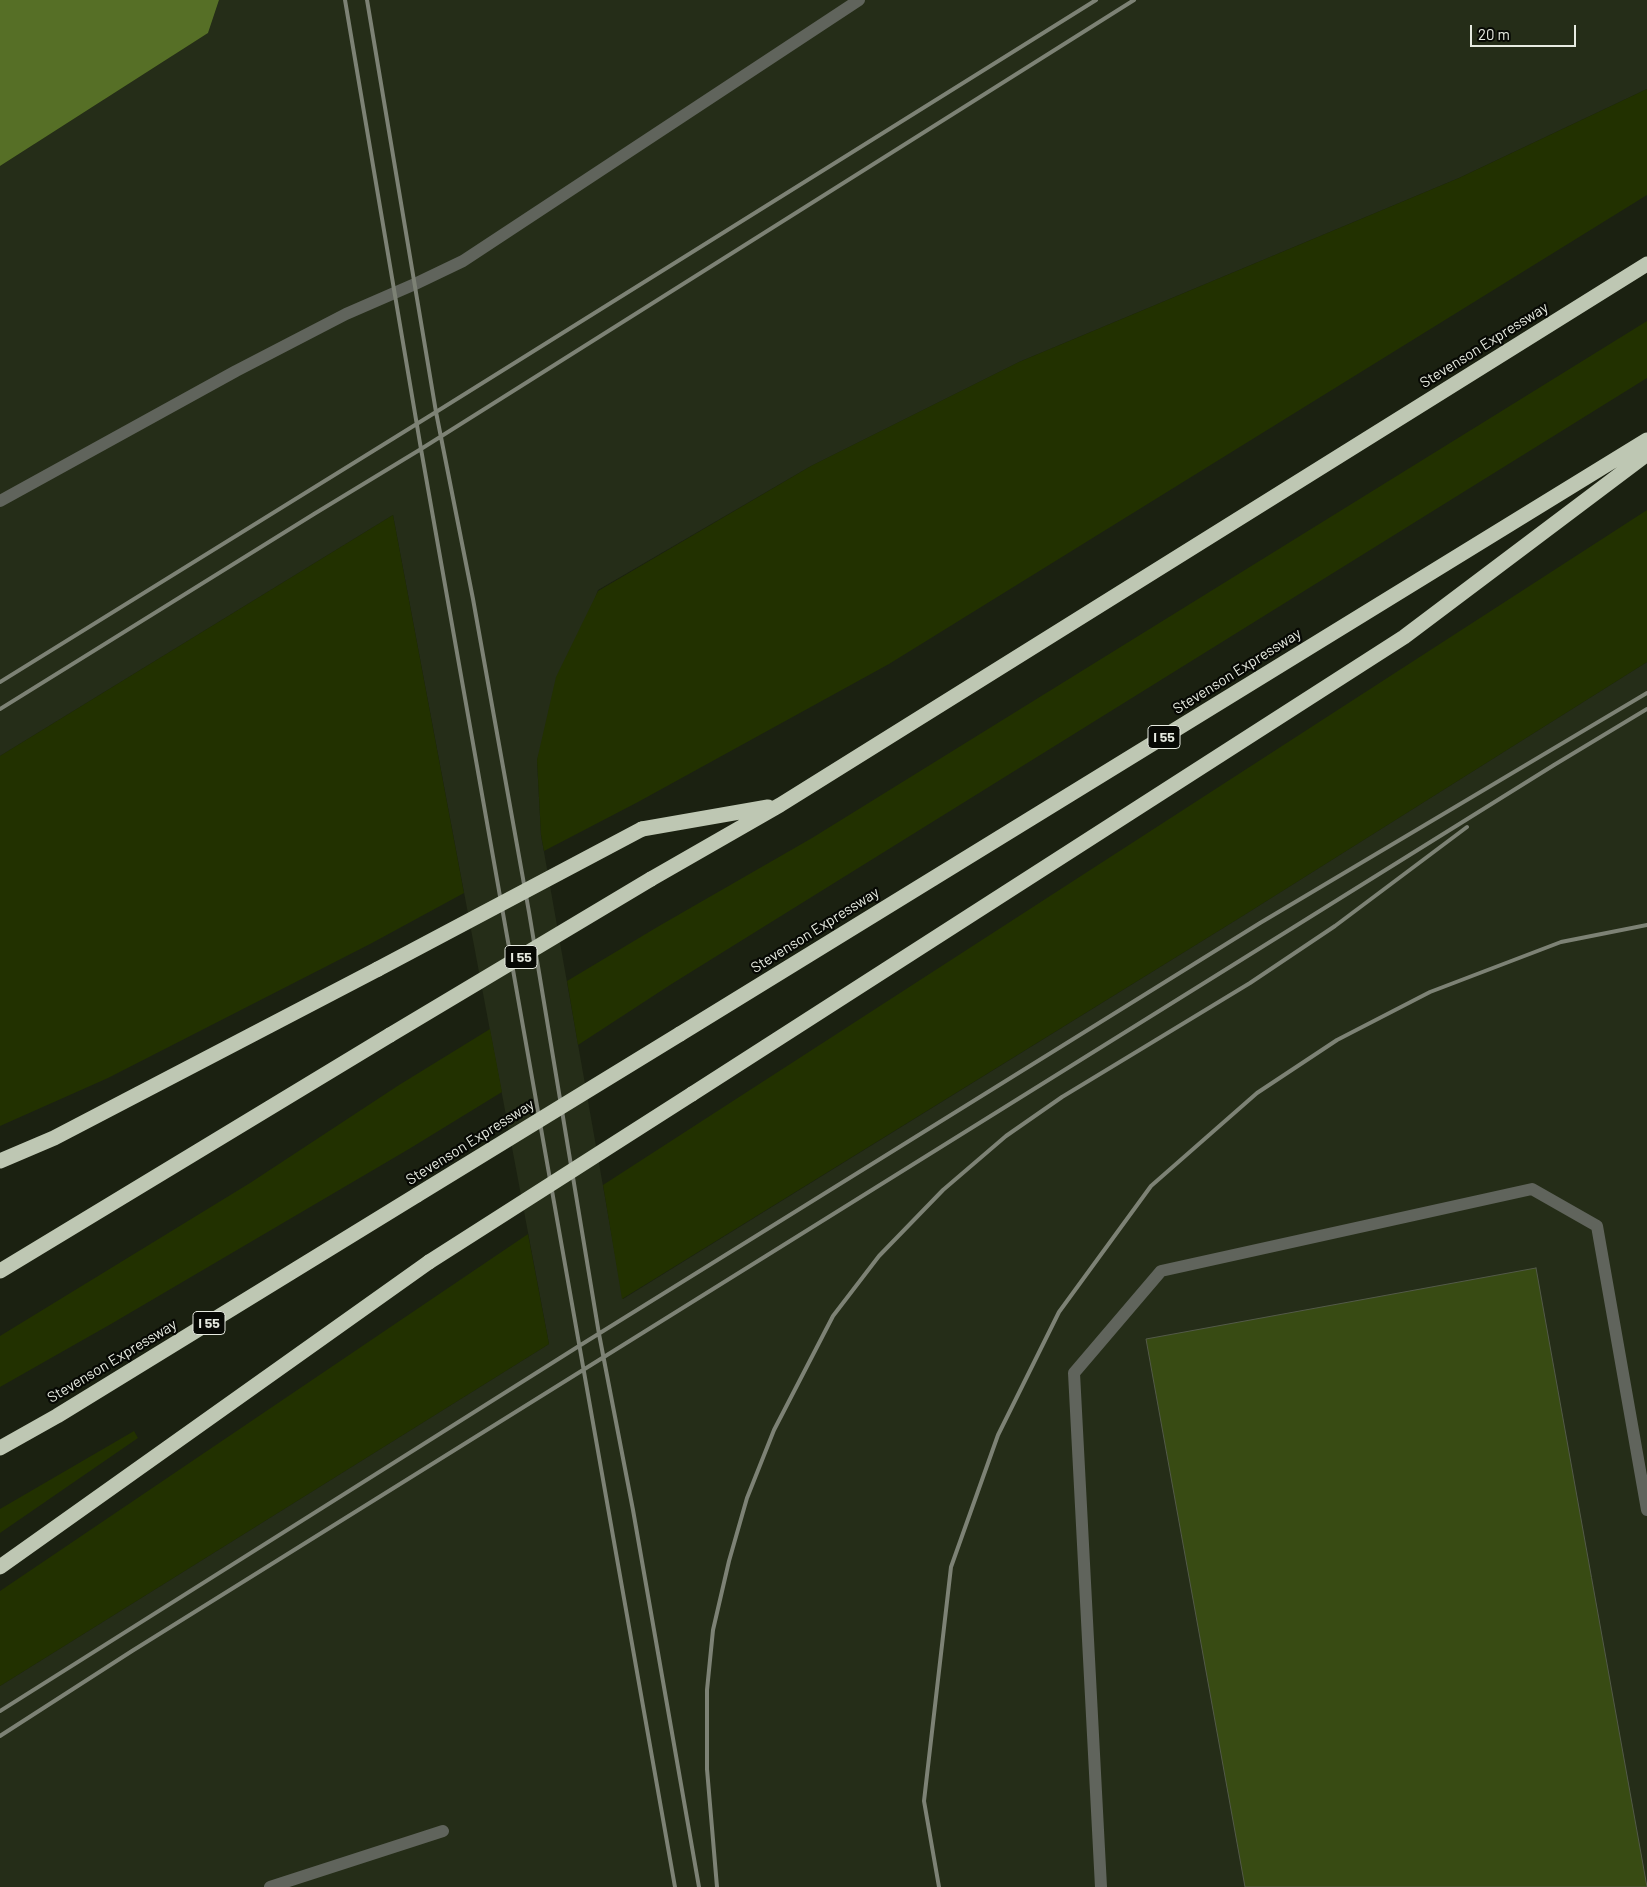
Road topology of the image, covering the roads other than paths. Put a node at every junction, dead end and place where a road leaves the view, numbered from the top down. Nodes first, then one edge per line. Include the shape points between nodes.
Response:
1 (859, 0) edge
2 (1647, 264) edge
3 (1647, 440) edge
4 (1647, 454) edge
5 (0, 501) edge
6 (780, 805) junction
7 (0, 1161) edge
8 (0, 1271) edge
9 (0, 1448) edge
10 (1647, 1510) edge
11 (0, 1566) edge
12 (443, 1831) dead end
13 (270, 1887) edge
14 (1101, 1887) edge

1 - 5 lane via 463,261 346,314 236,371
2 - 6 highway, Stevenson Expressway / I 55
3 - 9 highway, Stevenson Expressway / I 55, bridge via 417,1196
4 - 11 highway, bridge via 1404,637 429,1262
6 - 7 highway, bridge via 642,829 54,1138
6 - 8 highway, I 55, bridge via 651,879
10 - 14 lane via 1597,1226 1532,1189 1161,1271 1074,1372
12 - 13 lane

